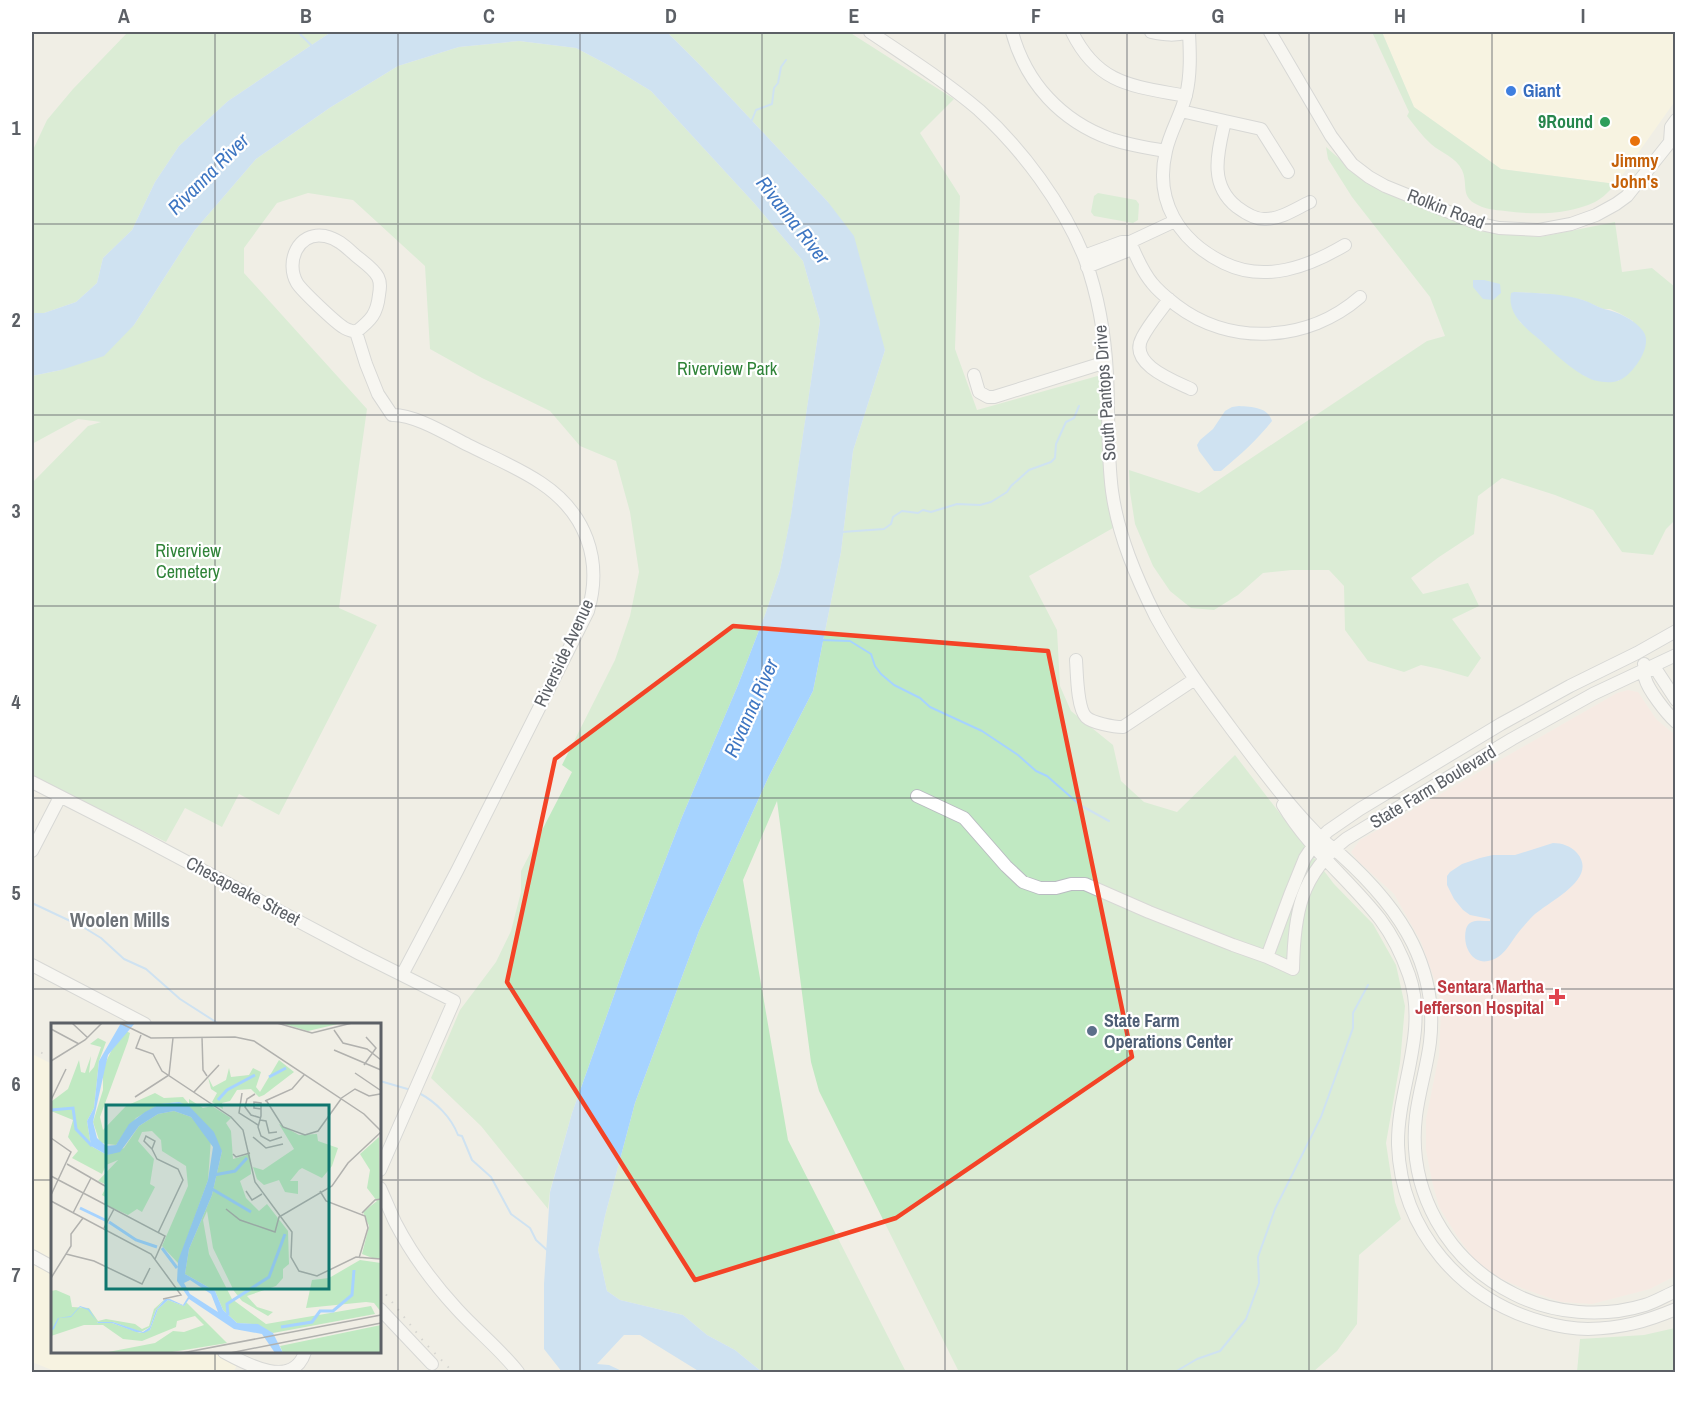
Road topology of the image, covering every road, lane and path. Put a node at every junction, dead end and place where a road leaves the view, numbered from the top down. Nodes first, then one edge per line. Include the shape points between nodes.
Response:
1 (870, 32) edge
2 (1012, 32) edge
3 (1072, 32) edge
4 (1151, 32) edge
5 (1189, 32) edge
6 (1270, 32) edge
7 (1186, 96) junction
8 (1181, 111) junction
9 (1676, 120) edge
10 (1225, 121) junction
11 (1673, 141) edge
12 (1166, 151) junction
13 (1288, 172) dead end
14 (1310, 202) dead end
15 (1175, 221) junction
16 (1130, 242) junction
17 (1345, 245) dead end
18 (1085, 262) junction
19 (1360, 297) dead end
20 (1168, 299) junction
21 (356, 332) junction
22 (1106, 362) junction
23 (974, 375) dead end
24 (1191, 389) dead end
25 (1676, 631) edge
26 (1637, 653) junction
27 (1676, 655) edge
28 (1076, 660) dead end
29 (1646, 668) junction
30 (1194, 679) junction
31 (1676, 700) edge
32 (1676, 722) edge
33 (32, 782) edge
34 (60, 796) junction
35 (917, 796) dead end
36 (1316, 842) junction
37 (1334, 849) junction
38 (32, 851) edge
39 (1324, 858) junction
40 (1268, 957) junction
41 (32, 965) edge
42 (402, 975) junction
43 (143, 1023) edge
44 (381, 1168) edge
45 (381, 1190) edge
46 (32, 1256) edge
47 (51, 1266) edge
48 (1676, 1292) edge
49 (1676, 1309) edge
50 (381, 1310) edge
51 (226, 1353) edge
52 (305, 1353) edge
53 (432, 1364) dead end
54 (518, 1372) edge

1 - 18 street, South Pantops Drive via 957,92 1000,131 1048,191
2 - 12 street via 1030,75 1064,114 1113,140
3 - 7 street via 1084,53 1108,75 1132,86
4 - 5 street
5 - 7 street
6 - 11 street, Rolkin Road via 1331,136 1352,164 1385,186 1476,223 1539,230 1590,217 1627,196
7 - 8 street
8 - 10 street
8 - 12 street
9 - 11 street, Rolkin Road via 1671,127
10 - 13 street via 1262,129
10 - 14 street via 1217,155 1218,182 1227,199 1246,214 1266,220
12 - 15 street via 1165,195
15 - 16 street
15 - 17 street via 1199,248 1242,270 1270,273 1300,267
16 - 18 street via 1122,242
16 - 20 street via 1148,278
18 - 22 street, South Pantops Drive via 1095,294
19 - 20 street via 1317,324 1292,332 1258,334 1213,325
20 - 24 street via 1141,338 1139,350 1147,364
21 - 21 street via 378,308 377,275 338,240 310,237 294,252 294,276 300,287 344,328
21 - 42 street, Riverside Avenue via 378,394 392,415 409,417 452,437 551,490 580,523 591,552 594,576 588,611
22 - 23 street via 993,397 979,392
22 - 30 street, South Pantops Drive via 1112,489 1122,535 1156,616
25 - 26 street, State Farm Boulevard
26 - 29 street
26 - 36 street, State Farm Boulevard via 1501,724 1360,809
27 - 29 street, State Farm Boulevard
28 - 30 street via 1082,712 1090,720 1116,726 1123,727
29 - 31 street via 1657,671
29 - 32 street via 1645,678 1656,699
29 - 37 street, State Farm Boulevard via 1512,739
30 - 36 street, South Pantops Drive via 1262,769 1285,809
33 - 34 street, Chesapeake Street
34 - 38 street
34 - 42 street, Chesapeake Street
35 - 40 street, State Farm Boulevard via 964,818 1023,882 1040,888 1085,884
36 - 37 street
36 - 39 street
36 - 40 street, State Farm Boulevard via 1305,858
37 - 39 street, State Farm Boulevard
37 - 48 street via 1391,907 1425,972 1431,999 1431,1040 1416,1116 1416,1164 1428,1206 1456,1250 1495,1285 1561,1310 1615,1311
39 - 40 street, State Farm Boulevard via 1297,912 1293,969
39 - 49 street via 1380,919 1410,977 1415,1037 1400,1114 1400,1167 1414,1212 1443,1260 1487,1298 1529,1318 1558,1326 1617,1327 1649,1321
41 - 43 street
42 - 44 street, Chesapeake Street via 454,1000
45 - 54 street via 395,1222 442,1291
46 - 47 street
50 - 53 street
51 - 52 street via 272,1372 295,1367

